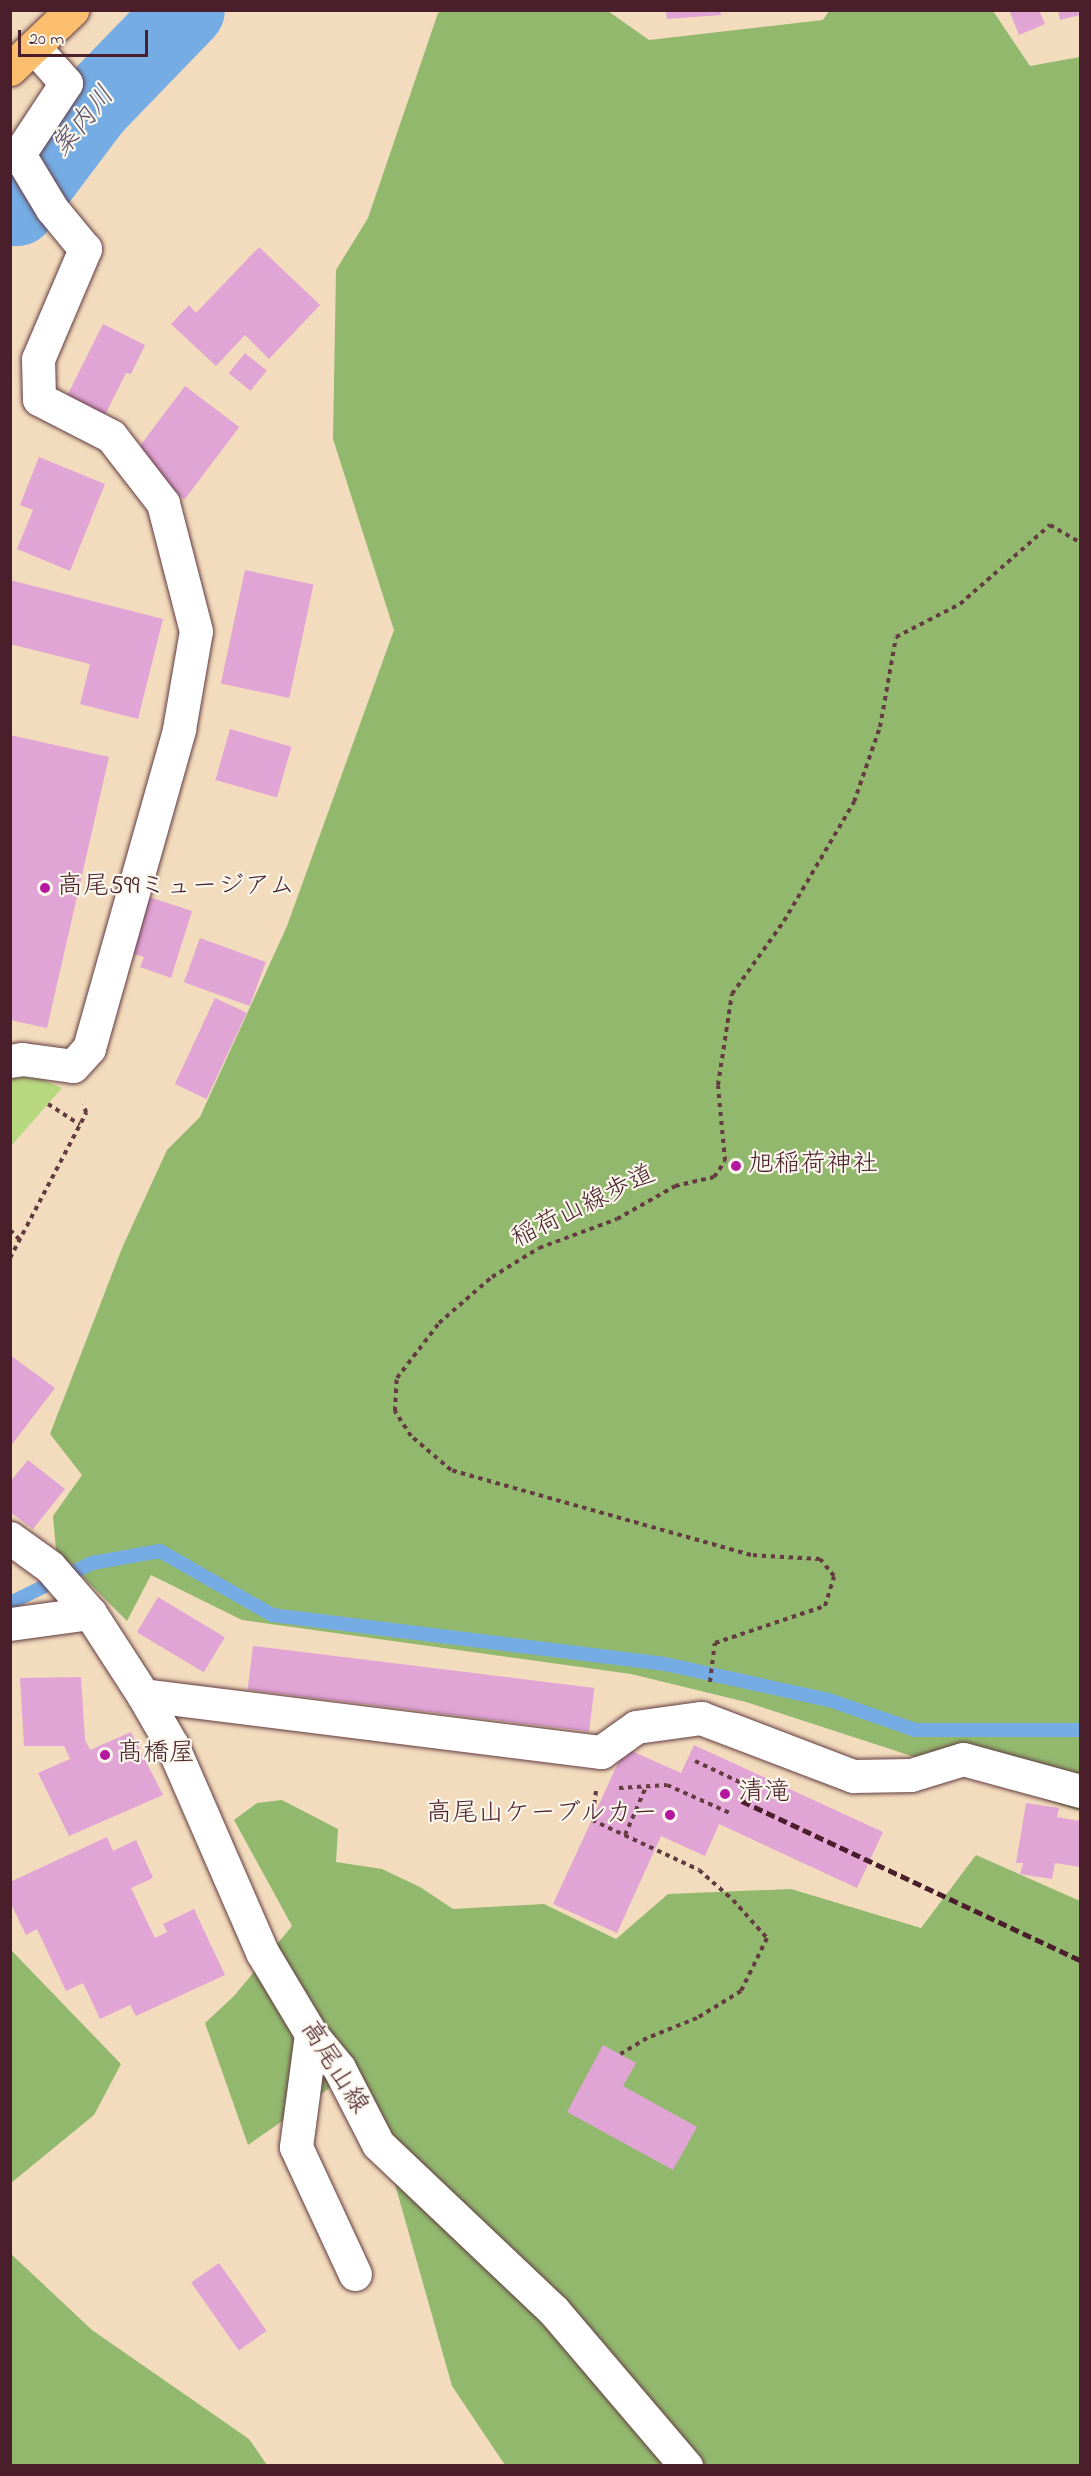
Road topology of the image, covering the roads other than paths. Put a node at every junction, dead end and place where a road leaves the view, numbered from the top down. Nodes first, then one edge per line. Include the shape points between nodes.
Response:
1 (72, 10) edge
2 (34, 47) junction
3 (10, 69) edge
4 (10, 1061) edge
5 (10, 1538) edge
6 (84, 1606) junction
7 (10, 1624) edge
8 (143, 1695) junction
9 (1080, 1791) edge
10 (311, 2034) junction
11 (355, 2274) dead end
12 (686, 2466) edge

1 - 2 highway
2 - 3 highway
2 - 4 street via 66,83 19,154 52,209 85,249 38,359 39,399 111,436 163,503 196,632 176,741 89,1048 73,1066
5 - 6 street, 高尾山線 via 50,1567
6 - 7 street
6 - 8 street, 高尾山線
8 - 9 street via 601,1752 636,1727 701,1718 853,1776 911,1775 963,1759
8 - 10 street, 高尾山線 via 172,1745 262,1952
10 - 11 street via 296,2147
10 - 12 street, 高尾山線 via 339,2068 378,2144 554,2311

